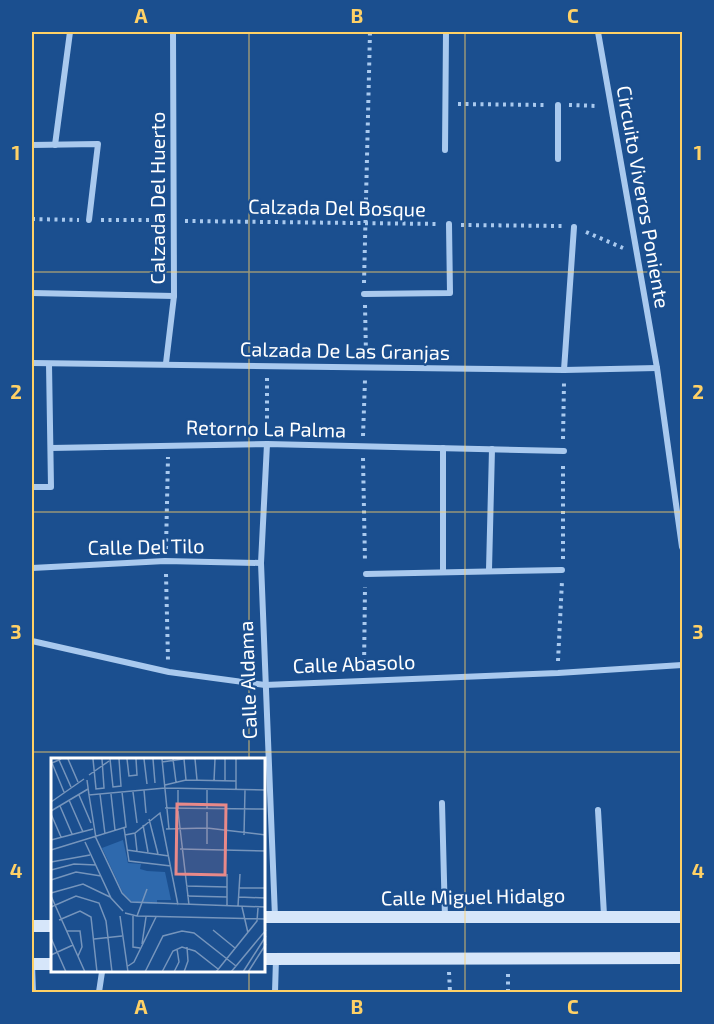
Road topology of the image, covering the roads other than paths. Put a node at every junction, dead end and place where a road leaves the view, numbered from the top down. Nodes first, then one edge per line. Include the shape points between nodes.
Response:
1 (70, 32) edge
2 (173, 32) edge
3 (446, 32) edge
4 (598, 32) edge
5 (558, 105) road end
6 (32, 145) edge
7 (55, 145) junction
8 (445, 150) dead end
9 (558, 159) dead end
10 (89, 220) road end
11 (449, 224) road end
12 (574, 227) road end
13 (32, 293) edge
14 (364, 294) dead end
15 (174, 296) junction
16 (32, 363) edge
17 (166, 363) junction
18 (49, 364) junction
19 (657, 368) junction
20 (564, 370) junction
21 (267, 444) junction
22 (51, 448) junction
23 (443, 448) junction
24 (492, 448) junction
25 (564, 451) road end
26 (32, 487) edge
27 (682, 547) edge
28 (261, 563) junction
29 (32, 567) edge
30 (489, 570) junction
31 (562, 570) dead end
32 (443, 571) junction
33 (366, 574) dead end
34 (32, 641) edge
35 (682, 665) edge
36 (265, 685) junction
37 (442, 803) dead end
38 (598, 810) dead end
39 (604, 915) junction
40 (682, 916) edge
41 (269, 917) edge
42 (446, 918) junction
43 (32, 926) edge
44 (51, 926) edge
45 (682, 958) edge
46 (270, 959) edge
47 (32, 964) edge
48 (51, 964) edge
49 (102, 973) edge
50 (33, 993) edge
51 (99, 993) edge
52 (275, 993) edge

1 - 7 street
2 - 15 street, Calzada Del Huerto
3 - 8 street
4 - 19 street, Circuito Viveros Poniente
5 - 9 street
6 - 7 street
7 - 10 street via 98,144
11 - 14 street via 450,293
12 - 20 street
13 - 15 street
15 - 17 street, Calzada Del Huerto
16 - 18 street, Calzada De Las Granjas
17 - 18 street, Calzada De Las Granjas
17 - 20 street, Calzada De Las Granjas
18 - 22 street
19 - 20 street, Calzada De Las Granjas
19 - 27 street, Circuito Viveros Poniente
21 - 22 street, Retorno La Palma
21 - 23 street, Retorno La Palma
21 - 28 street, Calle Aldama
22 - 26 street via 51,487
23 - 24 street, Retorno La Palma
23 - 32 street
24 - 25 street, Retorno La Palma
24 - 30 street
28 - 29 street, Calle Del Tilo via 165,561
28 - 36 street, Calle Aldama
30 - 31 street
30 - 32 street
32 - 33 street
34 - 36 street, Calle Abasolo via 169,672
35 - 36 street, Calle Abasolo
36 - 41 street, Calle Aldama
37 - 42 street
38 - 39 street
39 - 40 main road, Calle Miguel Hidalgo
39 - 42 main road, Calle Miguel Hidalgo
41 - 42 main road, Calle Miguel Hidalgo
43 - 44 main road
45 - 46 main road
46 - 52 street
47 - 48 main road
47 - 50 street
49 - 51 street

